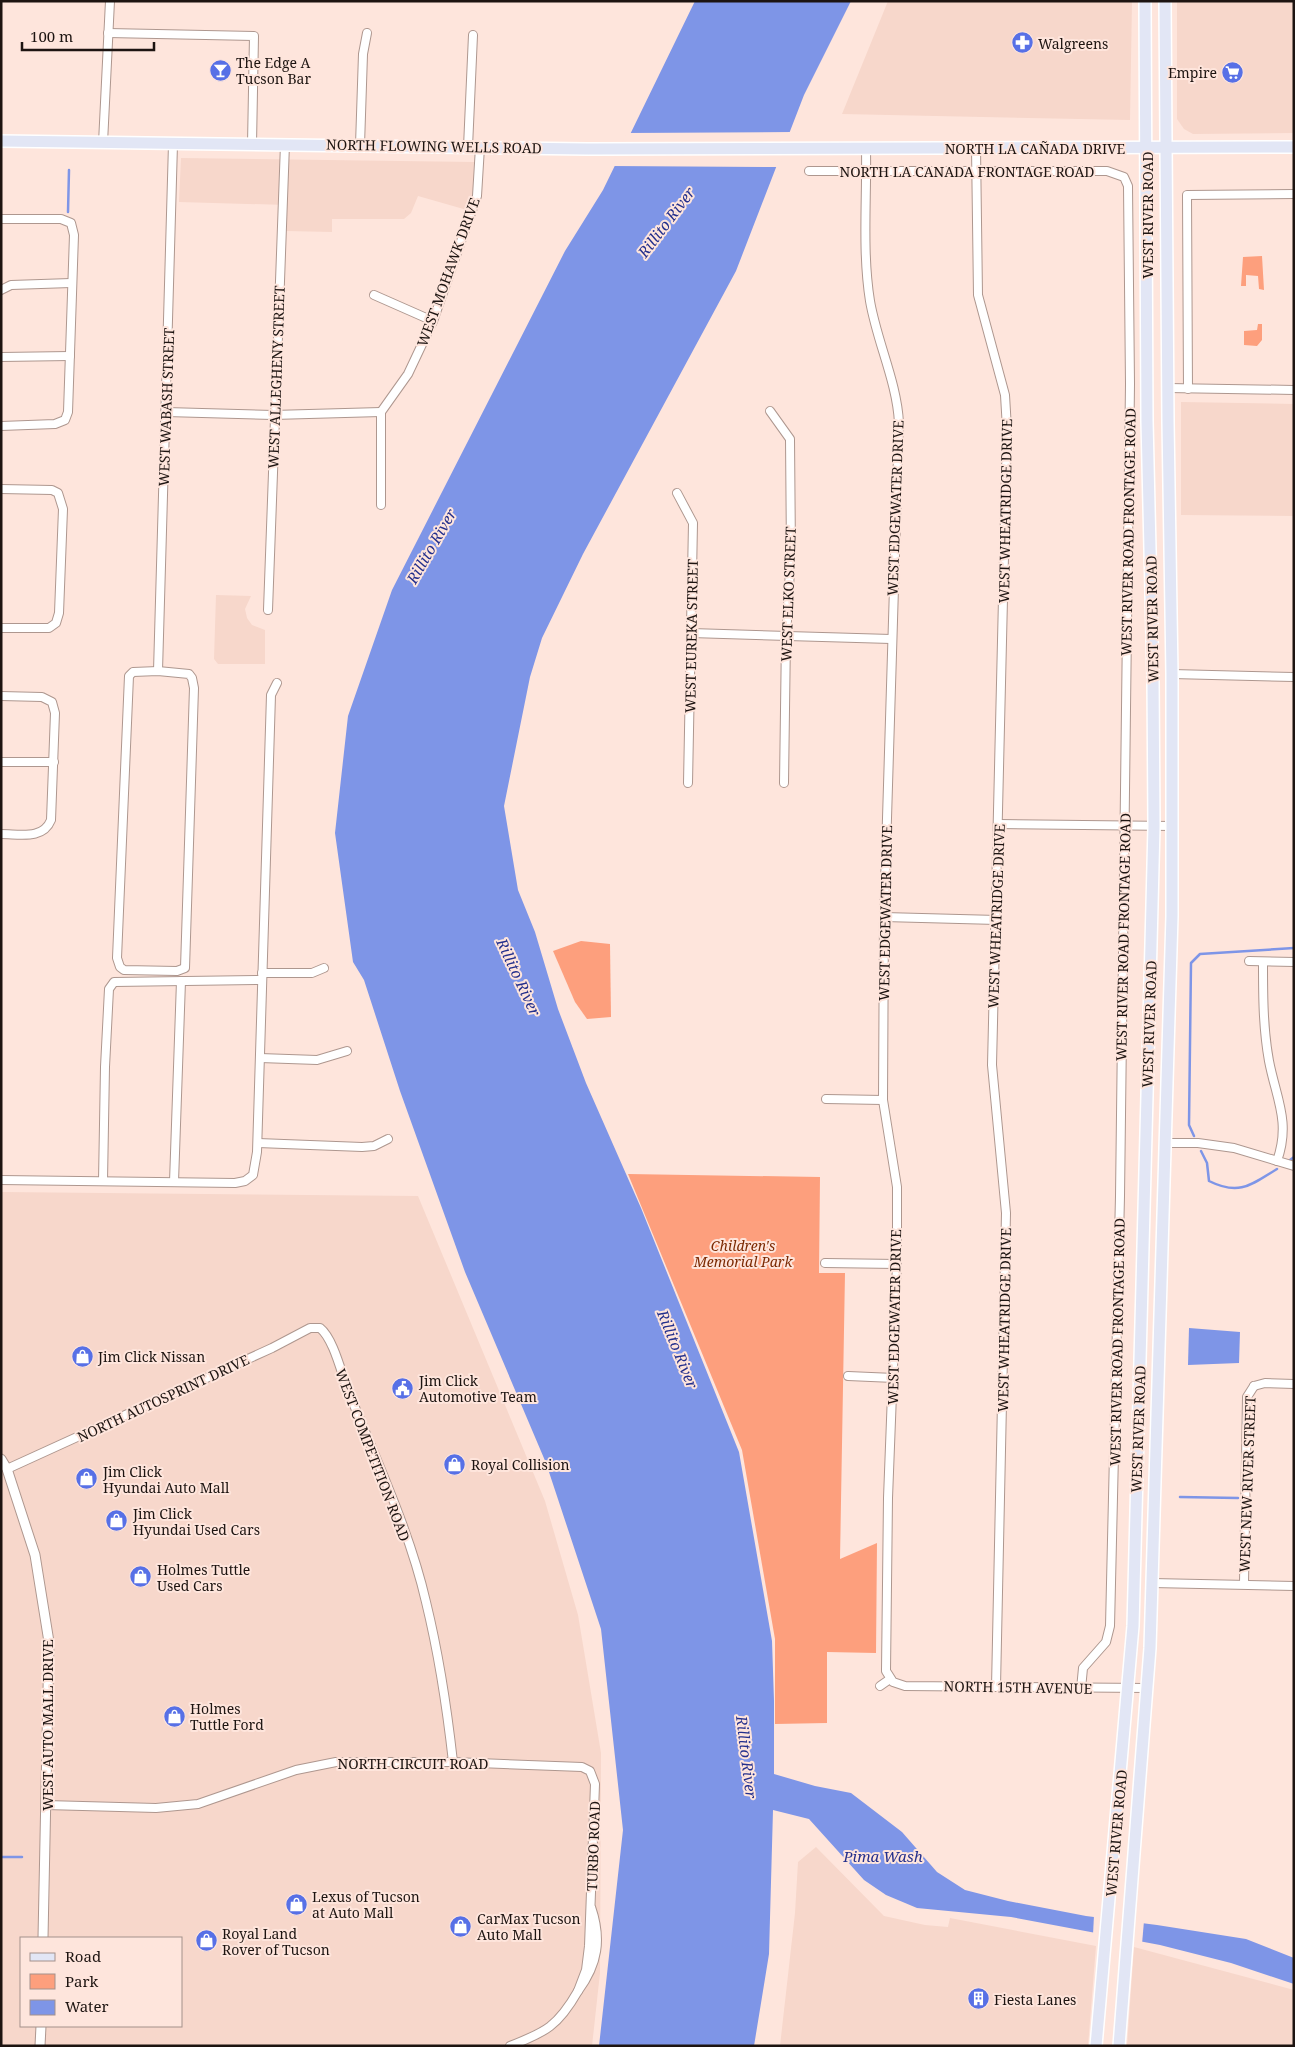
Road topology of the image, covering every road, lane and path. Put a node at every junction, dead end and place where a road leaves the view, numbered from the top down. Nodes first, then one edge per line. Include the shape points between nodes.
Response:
1 (110, 1) edge
2 (1145, 1) edge
3 (1166, 1) edge
4 (367, 33) dead end
5 (108, 34) junction
6 (473, 36) dead end
7 (1, 141) edge
8 (103, 143) junction
9 (173, 144) junction
10 (252, 144) junction
11 (284, 144) junction
12 (360, 145) junction
13 (1294, 146) edge
14 (474, 147) junction
15 (1147, 147) junction
16 (1166, 147) junction
17 (866, 148) junction
18 (976, 148) junction
19 (866, 171) junction
20 (976, 171) junction
21 (809, 172) dead end
22 (1124, 177) joint
23 (1294, 194) edge
24 (1, 219) edge
25 (72, 283) junction
26 (1, 290) edge
27 (374, 295) dead end
28 (433, 321) junction
29 (70, 356) junction
30 (1, 357) edge
31 (1168, 388) junction
32 (1188, 389) junction
33 (1294, 390) edge
34 (770, 410) dead end
35 (166, 412) junction
36 (381, 412) junction
37 (274, 415) junction
38 (1, 426) edge
39 (1, 489) edge
40 (677, 493) dead end
41 (380, 505) dead end
42 (268, 610) dead end
43 (1, 628) edge
44 (691, 633) junction
45 (786, 637) junction
46 (891, 640) junction
47 (158, 671) junction
48 (1172, 674) junction
49 (1294, 677) edge
50 (277, 683) dead end
51 (1, 696) edge
52 (1, 762) edge
53 (54, 762) junction
54 (688, 783) dead end
55 (784, 783) dead end
56 (999, 824) junction
57 (1124, 826) junction
58 (1154, 826) junction
59 (1173, 826) junction
60 (1, 834) edge
61 (884, 917) junction
62 (996, 920) junction
63 (1249, 962) dead end
64 (1263, 962) junction
65 (1294, 962) edge
66 (324, 968) dead end
67 (262, 976) junction
68 (181, 981) junction
69 (347, 1051) dead end
70 (260, 1058) junction
71 (826, 1099) dead end
72 (883, 1100) junction
73 (388, 1139) dead end
74 (1164, 1143) junction
75 (258, 1144) junction
76 (1277, 1161) junction
77 (1294, 1166) edge
78 (1, 1180) edge
79 (103, 1181) junction
80 (174, 1182) junction
81 (826, 1263) dead end
82 (897, 1264) junction
83 (320, 1328) joint
84 (848, 1376) dead end
85 (894, 1378) junction
86 (1294, 1384) edge
87 (1, 1459) edge
88 (7, 1469) junction
89 (1152, 1583) junction
90 (1244, 1584) junction
91 (1294, 1586) edge
92 (890, 1679) junction
93 (880, 1686) dead end
94 (996, 1686) junction
95 (1129, 1688) junction
96 (1148, 1688) junction
97 (1081, 1689) junction
98 (453, 1762) junction
99 (595, 1784) joint
100 (46, 1805) junction
101 (43, 1937) edge
102 (41, 2027) edge
103 (40, 2046) edge
104 (510, 2046) edge
105 (1096, 2046) edge
106 (1119, 2046) edge

1 - 5 street
2 - 15 main road, WEST RIVER ROAD
3 - 16 main road, WEST RIVER ROAD
4 - 12 street via 363,54
5 - 8 street
5 - 10 street via 254,36
6 - 14 street, WEST MOHAWK DRIVE
7 - 8 main road, NORTH FLOWING WELLS ROAD
8 - 9 main road, NORTH FLOWING WELLS ROAD
9 - 10 main road, NORTH FLOWING WELLS ROAD
9 - 35 street, WEST WABASH STREET
10 - 11 main road, NORTH FLOWING WELLS ROAD
11 - 12 main road, NORTH FLOWING WELLS ROAD
11 - 37 street, WEST ALLEGHENY STREET
12 - 14 main road, NORTH FLOWING WELLS ROAD
13 - 16 main road, NORTH LA CAÑADA DRIVE
14 - 17 main road, NORTH FLOWING WELLS ROAD
14 - 28 street, WEST MOHAWK DRIVE via 477,196
15 - 16 main road, NORTH LA CAÑADA DRIVE
15 - 18 main road, NORTH LA CAÑADA DRIVE
15 - 58 main road, WEST RIVER ROAD via 1147,421
16 - 31 main road, WEST RIVER ROAD
17 - 18 main road, NORTH LA CAÑADA DRIVE
17 - 19 street, WEST EDGEWATER DRIVE
18 - 20 street, WEST WHEATRIDGE DRIVE
19 - 20 street, NORTH LA CANADA FRONTAGE ROAD
19 - 21 street, NORTH LA CANADA FRONTAGE ROAD
19 - 46 street, WEST EDGEWATER DRIVE via 870,300 879,344 894,388 899,423
20 - 22 street, NORTH LA CANADA FRONTAGE ROAD via 1107,171
20 - 56 street, WEST WHEATRIDGE DRIVE via 978,295 1005,395 1007,428
22 - 57 street, WEST RIVER ROAD FRONTAGE ROAD via 1129,194 1130,270
23 - 32 street via 1187,195
24 - 25 street via 61,219 71,223 74,235
25 - 26 street via 11,285
25 - 29 street
27 - 28 street
28 - 36 street, WEST MOHAWK DRIVE via 408,374
29 - 30 street
29 - 38 street via 65,420 55,424
31 - 32 street
31 - 48 main road, WEST RIVER ROAD
32 - 33 street
34 - 45 street, WEST ELKO STREET via 790,438 791,554
35 - 37 street
35 - 47 street, WEST WABASH STREET
36 - 37 street
36 - 41 street
37 - 42 street, WEST ALLEGHENY STREET
39 - 43 street via 52,490 58,493 63,509 56,623 49,628
40 - 44 street, WEST EUREKA STREET via 693,523
44 - 45 street
44 - 54 street, WEST EUREKA STREET
45 - 46 street
45 - 55 street, WEST ELKO STREET
46 - 61 street, WEST EDGEWATER DRIVE
47 - 47 street via 189,674 194,688 184,968 177,971 124,970 117,958 129,676 133,672
48 - 49 street
48 - 59 main road, WEST RIVER ROAD
50 - 67 street via 270,695
51 - 53 street via 42,696 52,702 56,713
52 - 53 street
53 - 60 street via 48,829 37,835
56 - 57 street
56 - 62 street, WEST WHEATRIDGE DRIVE
57 - 58 street
57 - 97 street, WEST RIVER ROAD FRONTAGE ROAD via 1110,1626 1106,1642 1083,1668
58 - 59 street
58 - 95 main road, WEST RIVER ROAD
59 - 74 main road, WEST RIVER ROAD
61 - 62 street
61 - 72 street, WEST EDGEWATER DRIVE
62 - 94 street, WEST WHEATRIDGE DRIVE via 992,1065 1006,1214
63 - 64 street
64 - 65 street
64 - 76 street via 1265,1035 1284,1122
66 - 67 street via 312,973
67 - 68 street
67 - 70 street
68 - 79 street via 114,982 109,989 104,1067
68 - 80 street
69 - 70 street via 317,1060
70 - 75 street
71 - 72 street
72 - 82 street, WEST EDGEWATER DRIVE via 897,1187
73 - 75 street via 374,1146 362,1147
74 - 76 street via 1234,1148
74 - 89 main road, WEST RIVER ROAD
75 - 80 street via 253,1175 249,1179 235,1183
76 - 77 street
78 - 79 street
79 - 80 street
81 - 82 street
82 - 85 street, WEST EDGEWATER DRIVE
83 - 88 street, NORTH AUTOSPRINT DRIVE via 310,1328
83 - 98 street, WEST COMPETITION ROAD via 329,1338 392,1496 426,1600 445,1692
84 - 85 street
85 - 92 street, WEST EDGEWATER DRIVE via 885,1660
86 - 90 street, WEST NEW RIVER STREET via 1251,1383 1248,1397
87 - 88 street, WEST AUTO MALL DRIVE
88 - 100 street, WEST AUTO MALL DRIVE via 35,1555 49,1642
89 - 90 street, WEST NEW RIVER STREET
89 - 96 main road, WEST RIVER ROAD
90 - 91 street, WEST NEW RIVER STREET
92 - 93 street
92 - 94 street, NORTH 15TH AVENUE via 905,1686
94 - 97 street, NORTH 15TH AVENUE
95 - 96 street, NORTH 15TH AVENUE
95 - 97 street, NORTH 15TH AVENUE
95 - 105 main road, WEST RIVER ROAD
96 - 106 main road, WEST RIVER ROAD
98 - 99 street, NORTH CIRCUIT ROAD via 582,1767 590,1770
98 - 100 street, NORTH CIRCUIT ROAD via 336,1762 296,1770 198,1804 156,1808
99 - 104 street, TURBO ROAD via 592,1907 586,1970 578,1991 556,2023 538,2035
100 - 101 street, WEST AUTO MALL DRIVE
102 - 103 street

